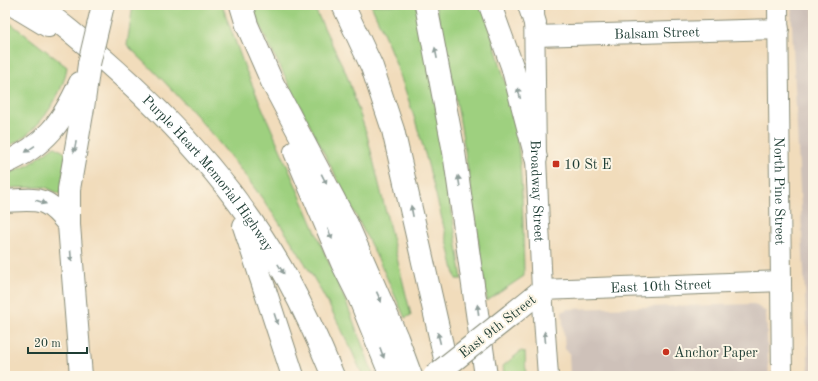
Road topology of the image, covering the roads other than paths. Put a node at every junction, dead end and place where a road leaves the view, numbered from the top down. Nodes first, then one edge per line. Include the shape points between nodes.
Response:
1 (13, 5) edge
2 (37, 5) edge
3 (103, 5) edge
4 (234, 5) edge
5 (241, 5) edge
6 (343, 5) edge
7 (351, 5) edge
8 (426, 5) edge
9 (490, 5) edge
10 (778, 5) edge
11 (533, 17) edge
12 (779, 28) junction
13 (140, 93) junction
14 (382, 97) junction
15 (78, 104) junction
16 (201, 158) junction
17 (536, 158) junction
18 (5, 163) edge
19 (5, 201) edge
20 (69, 225) junction
21 (780, 281) junction
22 (542, 290) junction
23 (81, 376) edge
24 (293, 376) edge
25 (333, 376) edge
26 (390, 376) edge
27 (411, 376) edge
28 (434, 376) edge
29 (449, 376) edge
30 (486, 376) edge
31 (548, 376) edge
32 (782, 376) edge

1 - 13 main road via 72,41
2 - 13 main road, Purple Heart Memorial Highway via 86,44
3 - 15 main road, bridge
4 -> 26 main road via 269,95 359,297
5 -> 27 main road via 273,84 347,224
6 - 14 main road via 359,37
7 - 14 main road
30 -> 8 main road via 454,152
17 -> 9 main road via 512,66
10 - 12 street, North Pine Street
11 - 12 street, Balsam Street
11 - 17 street, Broadway Street
12 - 21 street, North Pine Street
13 - 16 main road, Purple Heart Memorial Highway
29 -> 14 main road via 405,177
15 -> 18 main road via 29,150
15 -> 20 main road via 69,189
16 -> 24 main road via 244,224
16 -> 25 main road, Purple Heart Memorial Highway via 219,177 286,277
17 - 22 street, Broadway Street
19 -> 20 main road via 39,199 56,209
20 -> 23 main road
21 - 22 street, East 10th Street
21 - 32 street, North Pine Street
22 - 28 main road, East 9th Street, bridge
31 -> 22 street, Broadway Street

